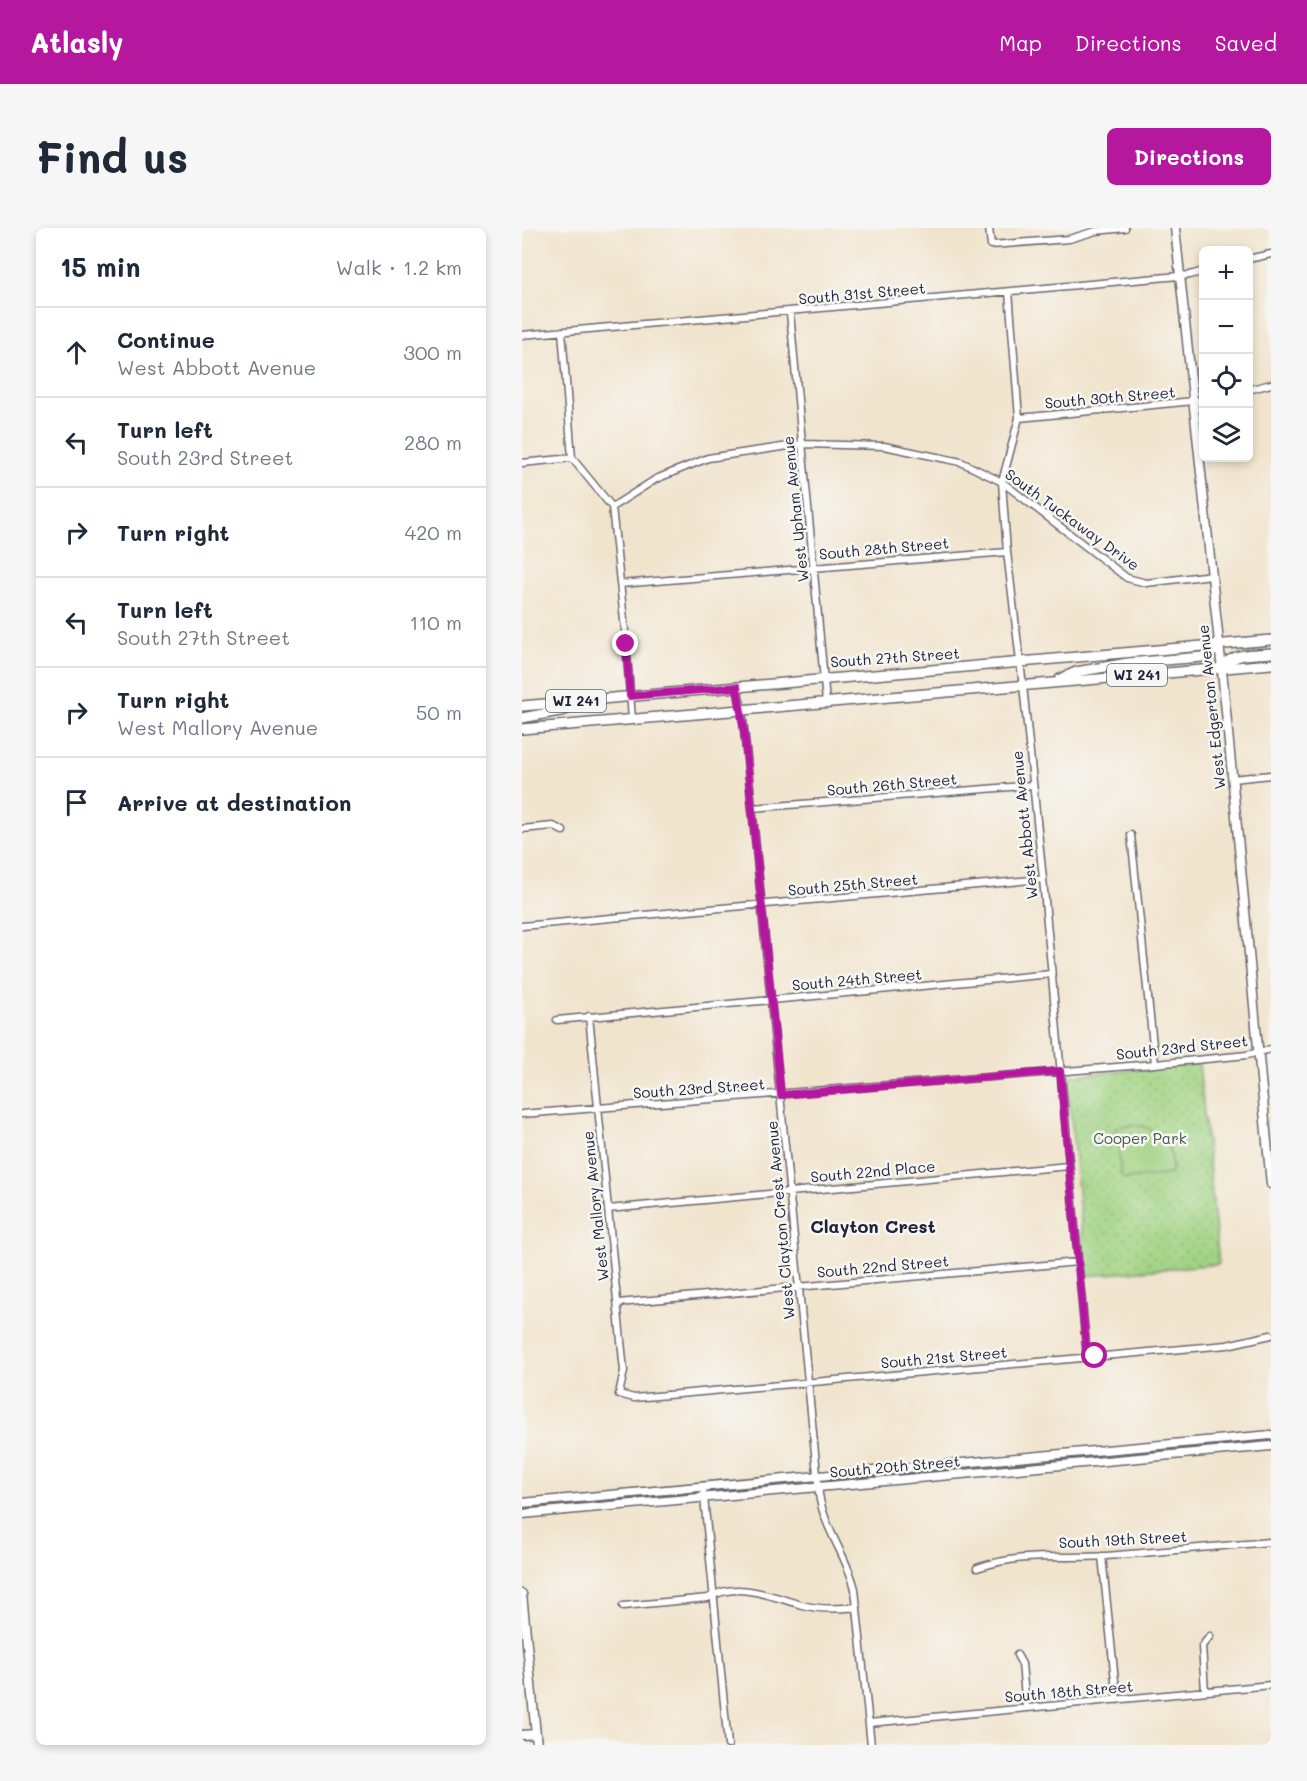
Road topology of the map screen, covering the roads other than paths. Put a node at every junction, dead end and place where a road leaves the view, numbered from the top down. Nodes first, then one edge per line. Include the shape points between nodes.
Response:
1 (989, 228) edge
2 (1125, 228) edge
3 (1175, 228) edge
4 (1271, 254) edge
5 (1253, 258) edge
6 (1199, 273) edge
7 (1180, 276) junction
8 (1009, 292) junction
9 (790, 313) junction
10 (562, 331) junction
11 (522, 335) edge
12 (1271, 384) edge
13 (1253, 389) edge
14 (1199, 401) edge
15 (1194, 402) junction
16 (1019, 418) junction
17 (802, 444) junction
18 (572, 458) junction
19 (522, 463) edge
20 (1002, 482) junction
21 (612, 507) junction
22 (1007, 552) junction
23 (814, 567) junction
24 (1212, 575) junction
25 (620, 584) junction
26 (1271, 640) edge
27 (1219, 645) junction
28 (1271, 653) edge
29 (1019, 662) junction
30 (1271, 664) edge
31 (1221, 668) junction
32 (824, 679) junction
33 (1052, 682) junction
34 (1023, 685) junction
35 (737, 687) junction
36 (630, 696) junction
37 (587, 700) junction
38 (826, 702) junction
39 (522, 706) edge
40 (742, 710) junction
41 (522, 718) edge
42 (632, 719) junction
43 (522, 729) edge
44 (1271, 775) edge
45 (1232, 779) junction
46 (1033, 785) junction
47 (752, 808) junction
48 (522, 829) edge
49 (563, 831) dead end
50 (1131, 835) dead end
51 (1042, 879) junction
52 (761, 905) junction
53 (522, 926) edge
54 (1051, 974) junction
55 (771, 999) junction
56 (589, 1016) junction
57 (557, 1020) dead end
58 (1271, 1049) edge
59 (1258, 1052) junction
60 (1155, 1064) junction
61 (1060, 1071) junction
62 (781, 1095) junction
63 (598, 1108) junction
64 (522, 1114) edge
65 (1069, 1166) junction
66 (1271, 1184) edge
67 (790, 1191) junction
68 (608, 1209) junction
69 (1078, 1262) junction
70 (799, 1286) junction
71 (618, 1303) junction
72 (1271, 1335) edge
73 (1087, 1357) junction
74 (809, 1383) junction
75 (619, 1394) joint
76 (1271, 1435) edge
77 (1271, 1446) edge
78 (818, 1476) junction
79 (702, 1487) junction
80 (818, 1487) junction
81 (704, 1498) junction
82 (522, 1503) edge
83 (522, 1514) edge
84 (1271, 1542) edge
85 (1102, 1556) junction
86 (977, 1568) dead end
87 (522, 1594) edge
88 (713, 1595) junction
89 (623, 1606) dead end
90 (857, 1607) junction
91 (1210, 1636) dead end
92 (1017, 1655) dead end
93 (1271, 1685) edge
94 (1205, 1691) junction
95 (1117, 1700) junction
96 (1026, 1707) junction
97 (869, 1723) junction
98 (536, 1734) junction
99 (522, 1735) edge
100 (537, 1745) edge
101 (728, 1745) edge
102 (871, 1745) edge

1 - 2 street via 991,245 1069,239
3 - 7 street, West Edgerton Avenue
4 - 5 street
6 - 7 street, South 31st Street
7 - 8 street, South 31st Street
7 - 15 street, West Edgerton Avenue
8 - 9 street, South 31st Street
8 - 16 street, West Abbott Avenue
9 - 10 street, South 31st Street
9 - 17 street, West Upham Avenue
10 - 11 street, South 31st Street
10 - 18 street
12 - 13 street
14 - 15 street, South 30th Street
15 - 16 street, South 30th Street
15 - 24 street, West Edgerton Avenue
16 - 20 street, West Abbott Avenue
17 - 20 street, South Tuckaway Drive via 884,446 962,462
17 - 21 street, South Tuckaway Drive via 708,458 656,479
17 - 23 street, West Upham Avenue
18 - 19 street
18 - 21 street
20 - 22 street, West Abbott Avenue
20 - 24 street, South Tuckaway Drive via 1127,578 1146,583
21 - 25 street
22 - 23 street, South 28th Street
22 - 29 street, West Abbott Avenue
23 - 25 street, South 28th Street
23 - 32 street, West Upham Avenue
24 - 27 street, West Edgerton Avenue
25 - 36 street
26 - 27 main road, South 27th Street / WI 241
27 - 29 main road, South 27th Street / WI 241
27 - 31 street, West Edgerton Avenue
27 - 33 main road via 1202,657 1128,663 1076,672
28 - 31 main road via 1238,656
29 - 32 main road, South 27th Street / WI 241
29 - 34 street, West Abbott Avenue
30 - 31 main road, WI 241
31 - 33 main road, WI 241
31 - 45 street, West Edgerton Avenue
32 - 35 main road, South 27th Street / WI 241
32 - 38 street, West Upham Avenue
33 - 34 main road, WI 241
34 - 38 main road, WI 241
34 - 46 street, West Abbott Avenue
35 - 36 main road, South 27th Street / WI 241
35 - 40 street, West Clayton Crest Avenue
36 - 37 main road, South 27th Street / WI 241
36 - 42 street
37 - 39 main road, South 27th Street / WI 241
37 - 41 main road via 565,710
38 - 40 main road, WI 241
40 - 42 main road, WI 241
40 - 47 street, West Clayton Crest Avenue
42 - 43 main road, WI 241
44 - 45 street
45 - 59 street, West Edgerton Avenue
46 - 47 street, South 26th Street
46 - 51 street, West Abbott Avenue
47 - 52 street, West Clayton Crest Avenue
48 - 49 street via 553,826
50 - 60 street
51 - 52 street, South 25th Street
51 - 54 street, West Abbott Avenue
52 - 53 street, South 25th Street
52 - 55 street, West Clayton Crest Avenue
54 - 55 street, South 24th Street
54 - 61 street, West Abbott Avenue
55 - 56 street, South 24th Street
55 - 62 street, West Clayton Crest Avenue
56 - 57 street, South 24th Street
56 - 63 street, West Mallory Avenue
58 - 59 street, South 23rd Street
59 - 60 street, South 23rd Street
59 - 66 street, West Edgerton Avenue
60 - 61 street, South 23rd Street
61 - 62 street, South 23rd Street
61 - 65 street, West Abbott Avenue
62 - 63 street, South 23rd Street
62 - 67 street, West Clayton Crest Avenue
63 - 64 street, South 23rd Street
63 - 68 street, West Mallory Avenue
65 - 67 street, South 22nd Place
65 - 69 street, West Abbott Avenue
67 - 68 street, South 22nd Place
67 - 70 street, West Clayton Crest Avenue
68 - 71 street, West Mallory Avenue
69 - 70 street, South 22nd Street
69 - 73 street, West Abbott Avenue
70 - 71 street, South 22nd Street
70 - 74 street, West Clayton Crest Avenue
71 - 75 street, West Mallory Avenue via 624,1371
72 - 73 street, South 21st Street via 1227,1345
73 - 74 street, South 21st Street
74 - 75 street, South 21st Street via 634,1398
74 - 78 street, West Clayton Crest Avenue
76 - 78 street, South 20th Street
77 - 80 street, South 20th Street
78 - 79 street, South 20th Street
78 - 80 street, West Clayton Crest Avenue
79 - 81 street
79 - 82 street, South 20th Street
80 - 81 street, South 20th Street
80 - 90 street, West Clayton Crest Avenue via 825,1522 852,1577
81 - 83 street, South 20th Street
81 - 88 street
84 - 85 street, South 19th Street
85 - 86 street, South 19th Street via 1033,1556
85 - 95 street
87 - 98 street
88 - 89 street
88 - 90 street via 749,1592 818,1608
88 - 101 street
90 - 97 street, West Clayton Crest Avenue
91 - 94 street via 1202,1646
92 - 96 street via 1022,1664
93 - 94 street, South 18th Street
94 - 95 street, South 18th Street
95 - 96 street, South 18th Street
96 - 97 street, South 18th Street
97 - 102 street, West Clayton Crest Avenue
98 - 99 street
98 - 100 street

